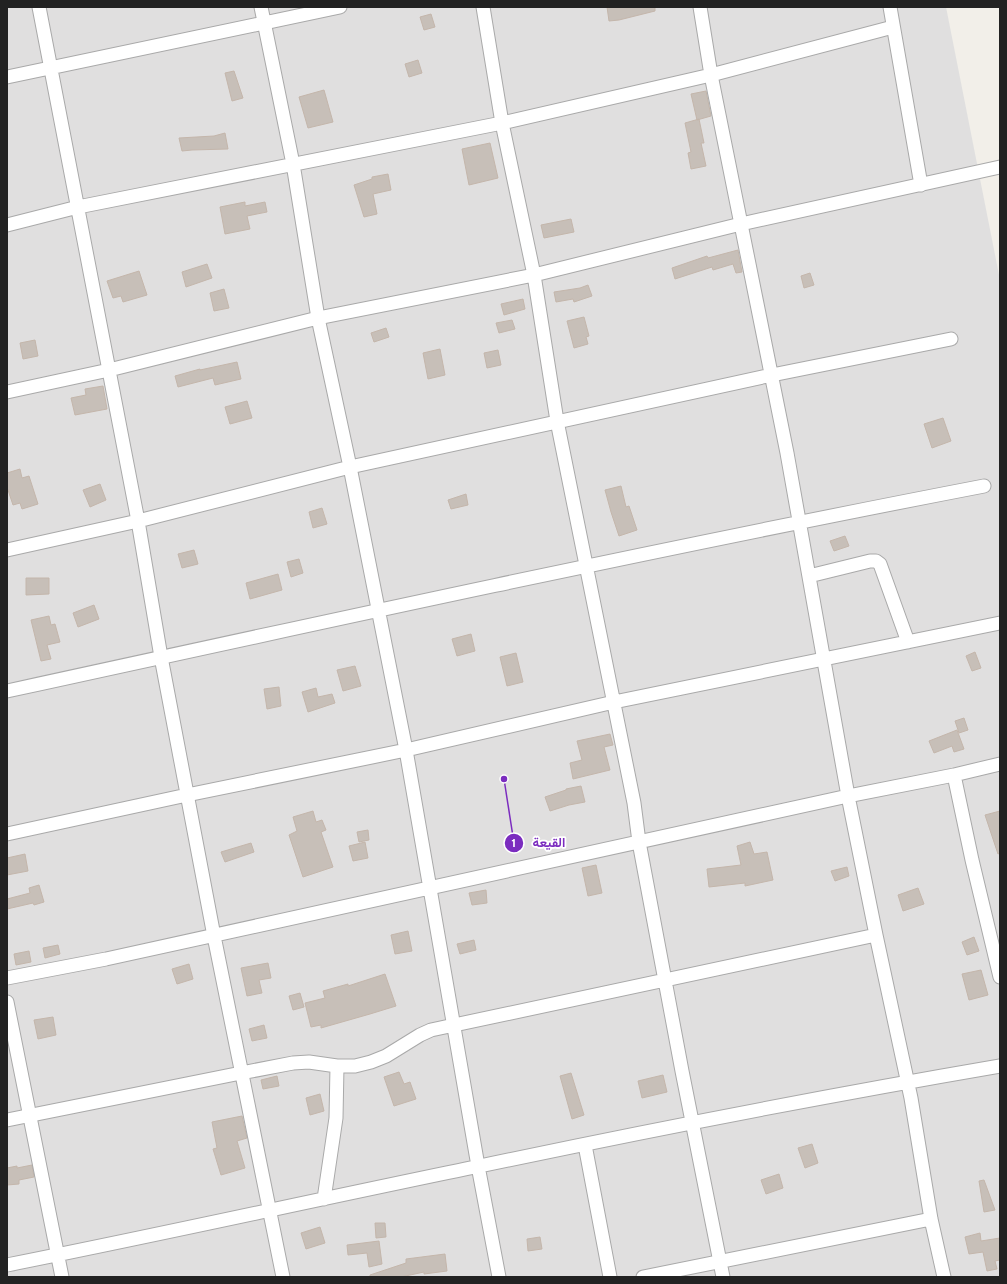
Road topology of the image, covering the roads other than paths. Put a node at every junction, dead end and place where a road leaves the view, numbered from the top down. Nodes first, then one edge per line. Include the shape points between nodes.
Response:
1 (39, 7) edge
2 (261, 7) edge
3 (340, 7) edge
4 (483, 7) edge
5 (700, 7) edge
6 (890, 7) edge
7 (264, 23) junction
8 (893, 27) junction
9 (51, 67) junction
10 (711, 75) junction
11 (7, 77) edge
12 (502, 123) junction
13 (293, 164) junction
14 (1000, 167) edge
15 (921, 185) junction
16 (78, 208) junction
17 (741, 224) junction
18 (7, 225) edge
19 (534, 275) junction
20 (318, 318) junction
21 (951, 339) dead end
22 (109, 370) junction
23 (772, 376) junction
24 (7, 392) edge
25 (557, 422) junction
26 (350, 466) junction
27 (984, 486) dead end
28 (138, 521) junction
29 (799, 522) junction
30 (7, 550) edge
31 (587, 566) junction
32 (809, 576) junction
33 (377, 610) junction
34 (1000, 623) edge
35 (908, 642) junction
36 (161, 657) junction
37 (824, 658) junction
38 (7, 691) edge
39 (614, 702) junction
40 (406, 750) junction
41 (1000, 764) edge
42 (954, 775) junction
43 (187, 795) junction
44 (848, 796) junction
45 (7, 834) edge
46 (639, 842) junction
47 (430, 889) junction
48 (876, 935) junction
49 (214, 936) junction
50 (1000, 977) edge
51 (7, 978) edge
52 (665, 980) junction
53 (7, 1002) edge
54 (454, 1025) junction
55 (337, 1066) junction
56 (1000, 1066) edge
57 (241, 1073) junction
58 (907, 1082) junction
59 (29, 1116) junction
60 (7, 1120) edge
61 (692, 1123) junction
62 (585, 1145) junction
63 (478, 1166) junction
64 (324, 1199) junction
65 (270, 1210) junction
66 (931, 1219) junction
67 (58, 1255) junction
68 (720, 1261) junction
69 (7, 1265) edge
70 (62, 1277) edge
71 (283, 1277) edge
72 (499, 1277) edge
73 (610, 1277) edge
74 (643, 1277) edge
75 (723, 1277) edge
76 (944, 1277) edge

1 - 9 street
2 - 7 street
3 - 7 street
4 - 12 street
5 - 10 street
6 - 8 street
7 - 9 street
7 - 13 street
8 - 10 street
8 - 15 street
9 - 11 street
9 - 16 street
10 - 12 street
10 - 17 street
12 - 13 street
12 - 19 street
13 - 16 street
13 - 20 street
14 - 15 street
15 - 17 street
16 - 18 street
16 - 22 street
17 - 19 street
17 - 23 street
19 - 20 street
19 - 25 street
20 - 22 street
20 - 26 street
21 - 23 street
22 - 24 street
22 - 28 street
23 - 25 street
23 - 29 street
25 - 26 street
25 - 31 street
26 - 28 street
26 - 33 street
27 - 29 street
28 - 30 street
28 - 36 street
29 - 31 street
29 - 32 street
31 - 33 street
31 - 39 street
32 - 35 street via 876,561 880,564
32 - 37 street
33 - 36 street
33 - 40 street
34 - 35 street
35 - 37 street
36 - 38 street
36 - 43 street
37 - 39 street
37 - 44 street
39 - 40 street
39 - 46 street
40 - 43 street
40 - 47 street
41 - 42 street
42 - 44 street
42 - 50 street
43 - 45 street
43 - 49 street
44 - 46 street
44 - 48 street
46 - 47 street
46 - 52 street
47 - 49 street
47 - 54 street
48 - 52 street
48 - 58 street
49 - 51 street
49 - 57 street
52 - 54 street
52 - 61 street
53 - 59 street
54 - 55 street via 431,1030 386,1056 370,1062 355,1066
54 - 63 street
55 - 57 street via 309,1062 293,1063
55 - 64 street via 336,1118
56 - 58 street
57 - 59 street
57 - 65 street
58 - 61 street
58 - 66 street
59 - 60 street
59 - 67 street
61 - 62 street
61 - 68 street
62 - 63 street
62 - 73 street
63 - 64 street
63 - 72 street
64 - 65 street
65 - 67 street
65 - 71 street
66 - 68 street
66 - 76 street
67 - 69 street
67 - 70 street
68 - 74 street
68 - 75 street

